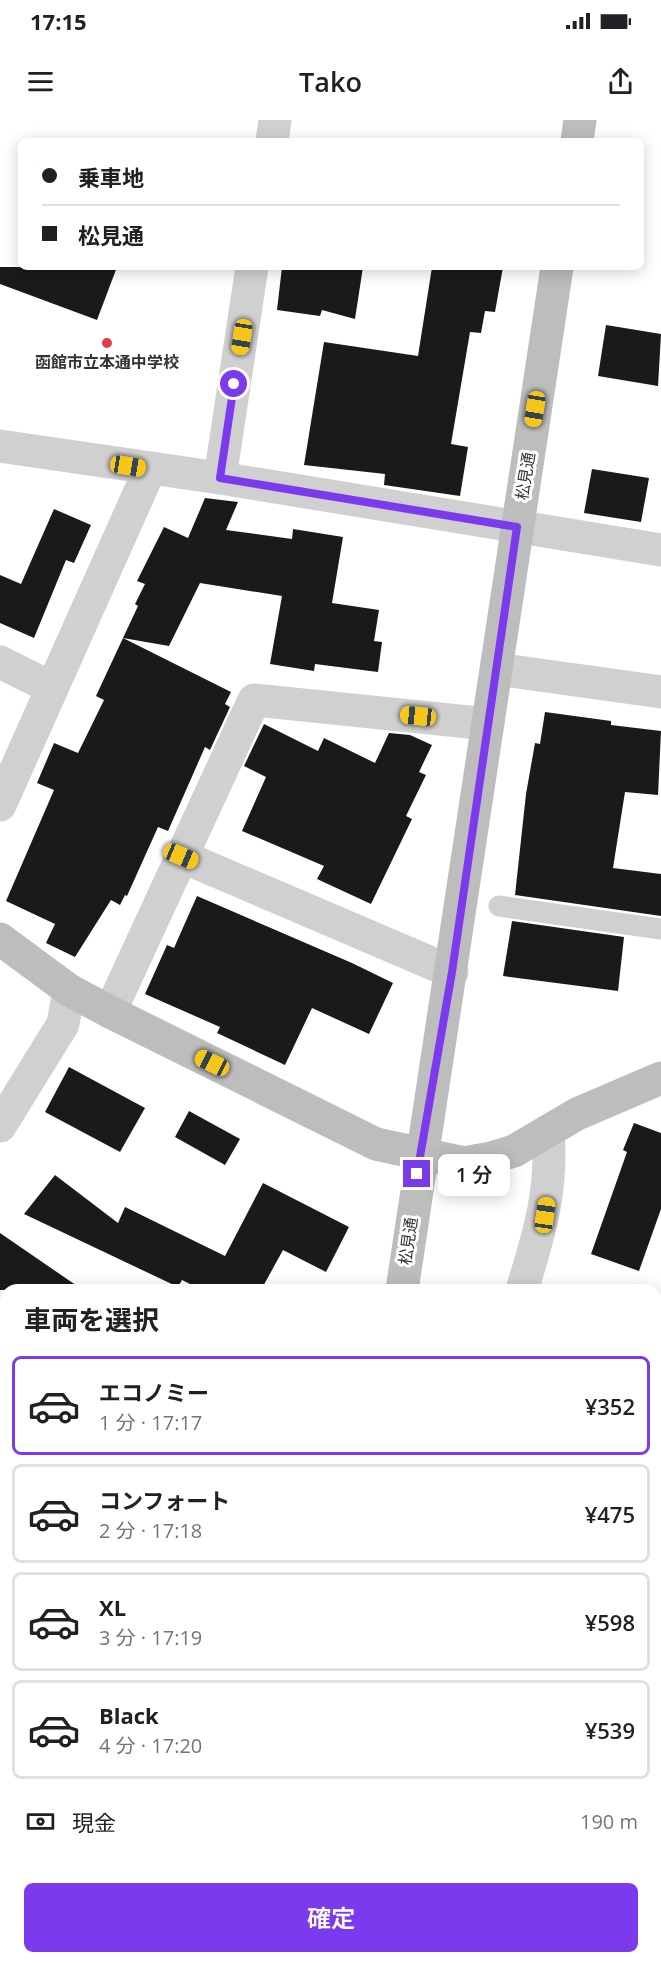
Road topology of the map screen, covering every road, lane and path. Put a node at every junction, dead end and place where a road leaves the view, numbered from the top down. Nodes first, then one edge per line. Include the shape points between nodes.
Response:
1 (275, 120) edge
2 (580, 120) edge
3 (272, 138) edge
4 (577, 138) edge
5 (252, 270) edge
6 (557, 270) edge
7 (0, 446) edge
8 (150, 469) junction
9 (220, 478) junction
10 (517, 527) junction
11 (661, 550) edge
12 (0, 662) edge
13 (497, 669) junction
14 (52, 688) junction
15 (661, 692) edge
16 (488, 724) junction
17 (0, 805) edge
18 (181, 856) junction
19 (500, 906) dead end
20 (661, 929) edge
21 (0, 939) edge
22 (452, 972) junction
23 (69, 990) junction
24 (110, 1012) junction
25 (661, 1078) edge
26 (0, 1126) edge
27 (548, 1131) junction
28 (420, 1156) junction
29 (403, 1284) edge
30 (524, 1284) edge

1 - 3 street
2 - 4 street
5 - 9 street
6 - 10 street, 松見通
7 - 8 street
8 - 9 street
8 - 14 street
9 - 10 street
10 - 11 street
10 - 13 street, 松見通
12 - 14 street
13 - 15 street
13 - 16 street, 松見通
14 - 17 street
16 - 18 street via 254,700
16 - 22 street, 松見通
18 - 22 street
18 - 24 street
19 - 20 lane
21 - 23 street
22 - 28 street, 松見通
23 - 24 street
23 - 26 street via 63,1024
24 - 28 street via 376,1144
25 - 27 street via 577,1114
27 - 28 street via 514,1151 464,1163
27 - 30 street via 551,1160 545,1215
28 - 29 street, 松見通

